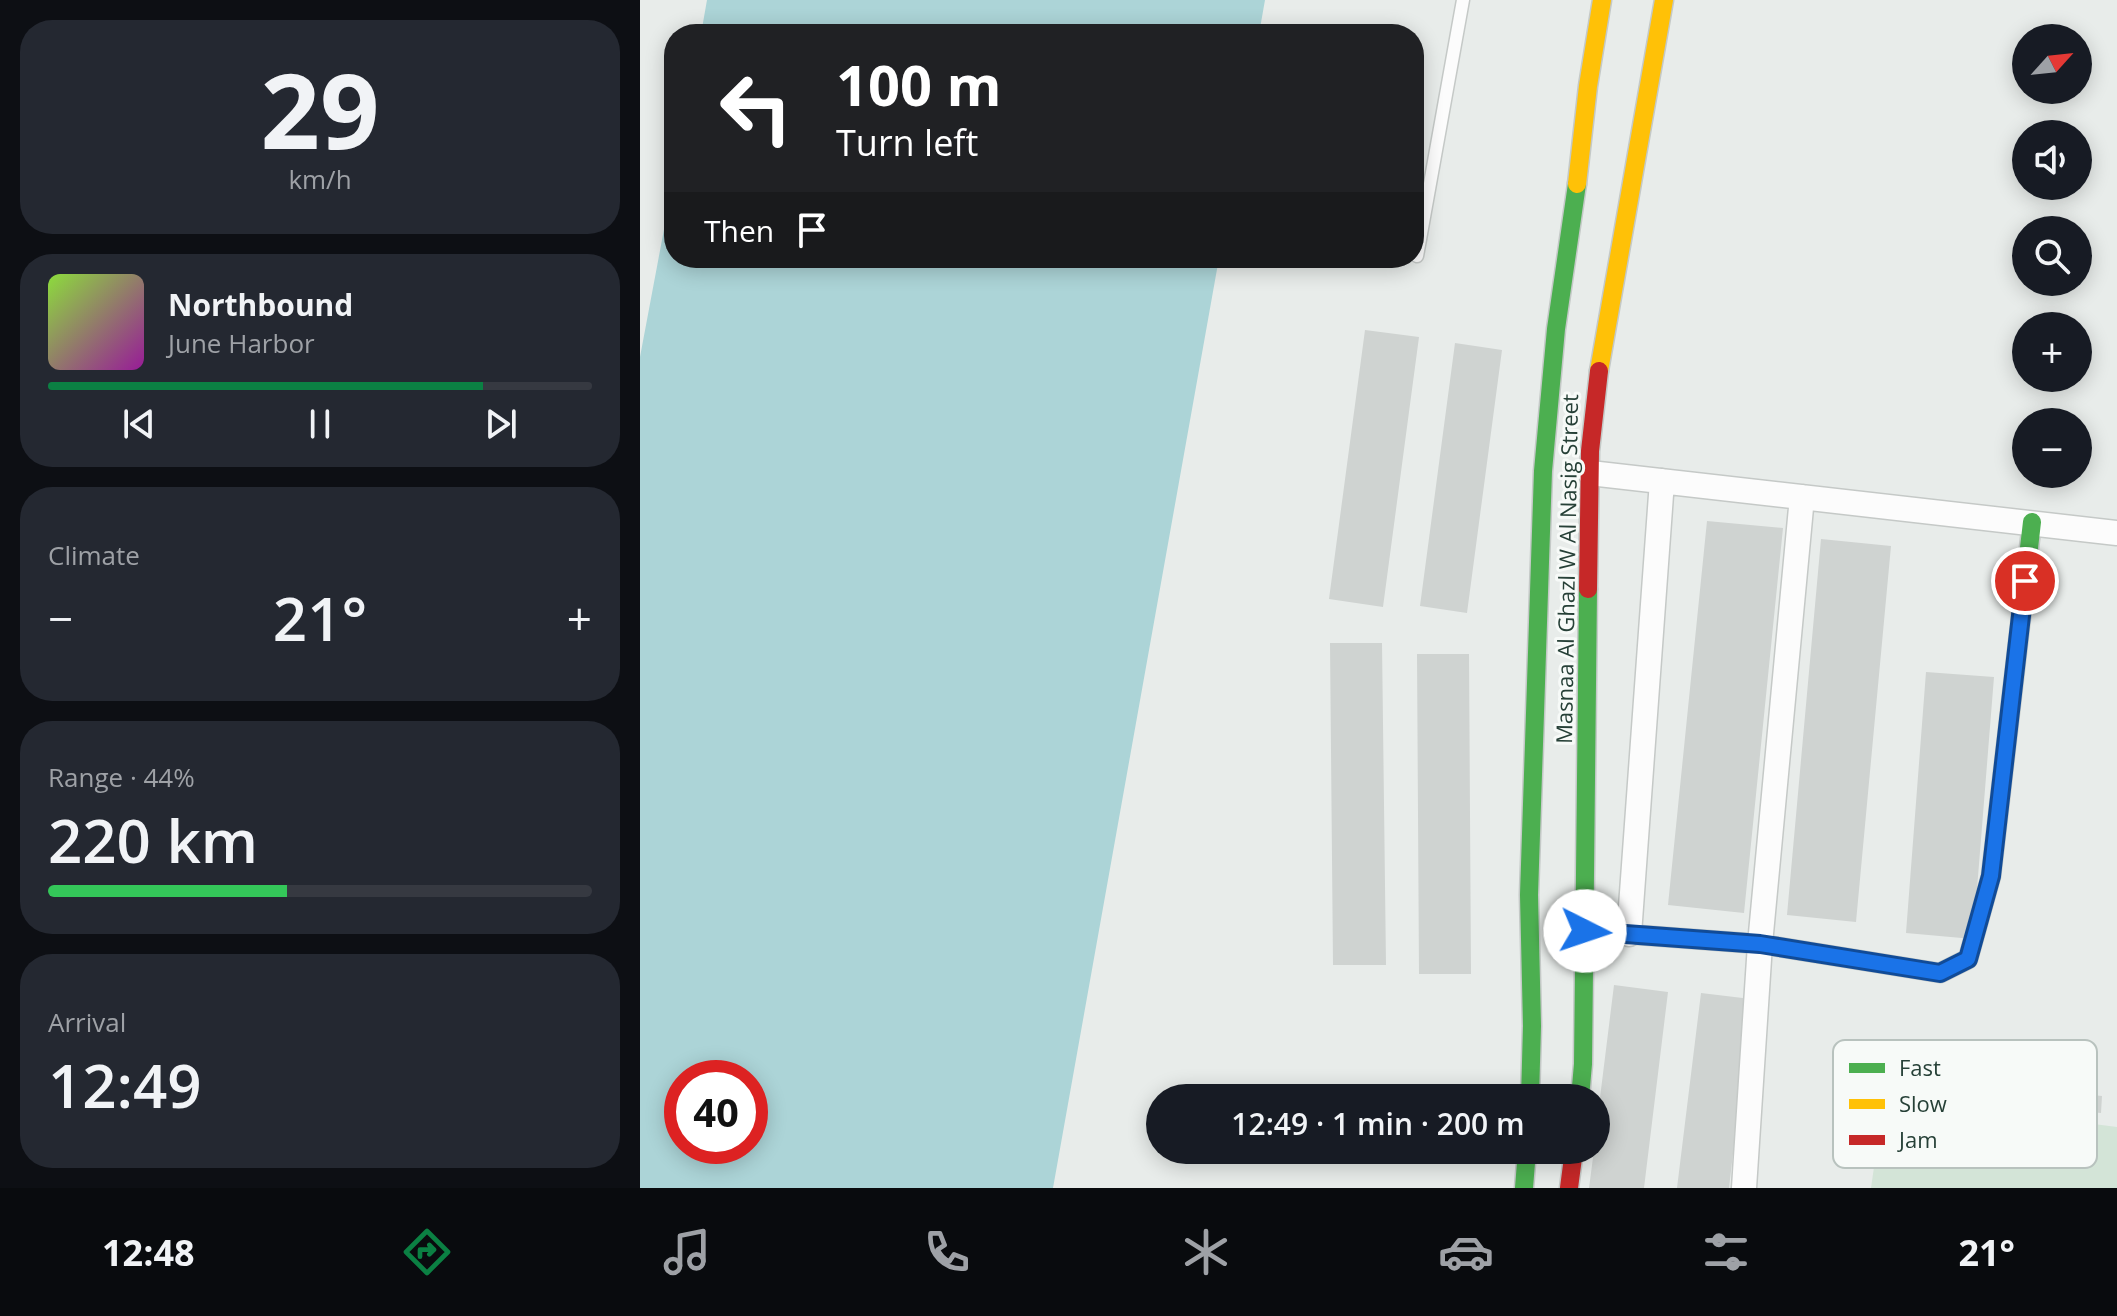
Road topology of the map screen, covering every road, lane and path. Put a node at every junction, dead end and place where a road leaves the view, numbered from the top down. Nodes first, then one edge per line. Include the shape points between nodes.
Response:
1 (1463, 0) edge
2 (1602, 0) edge
3 (1664, 0) edge
4 (1424, 217) edge
5 (1590, 473) junction
6 (1662, 481) junction
7 (1802, 497) junction
8 (2032, 522) junction
9 (2117, 533) edge
10 (1585, 931) junction
11 (1629, 934) junction
12 (1760, 944) junction
13 (1530, 1084) edge
14 (1581, 1084) edge
15 (1526, 1164) edge
16 (1572, 1164) edge
17 (1524, 1188) edge
18 (1569, 1188) edge
19 (1744, 1188) edge

1 - 4 lane
2 - 13 main road, Masnaa Al Ghazl W Al Nasig Street via 1556,329 1543,471 1529,895
3 - 5 main road, Masnaa Al Ghazl W Al Nasig Street via 1598,364
5 - 6 street
5 - 10 main road, Masnaa Al Ghazl W Al Nasig Street
6 - 7 street
6 - 11 street
7 - 8 street
7 - 12 street
8 - 9 street
8 - 12 main road via 1991,876 1968,959 1940,973
10 - 11 main road
10 - 14 main road, Masnaa Al Ghazl W Al Nasig Street
11 - 12 main road
12 - 19 street
15 - 17 main road
16 - 18 main road

